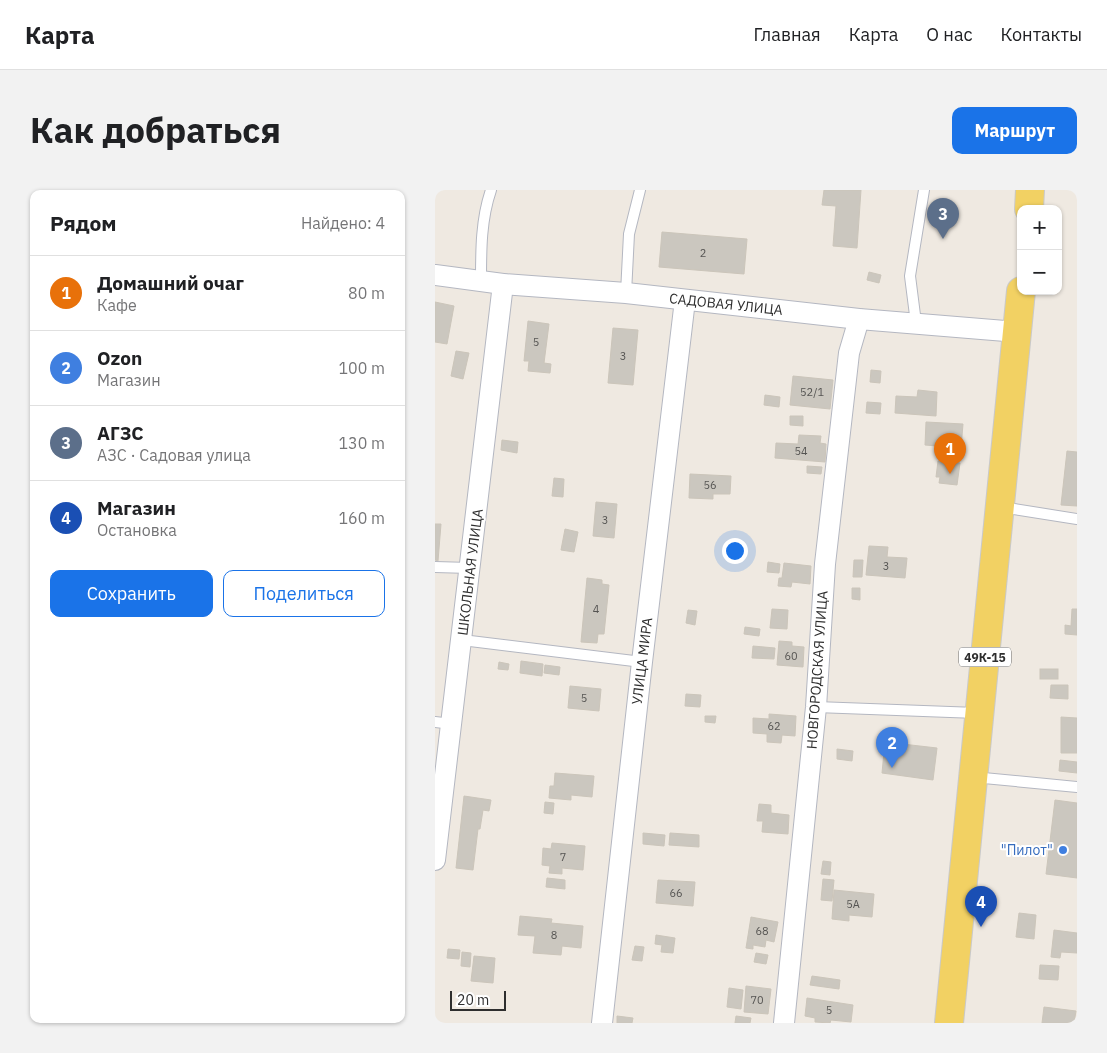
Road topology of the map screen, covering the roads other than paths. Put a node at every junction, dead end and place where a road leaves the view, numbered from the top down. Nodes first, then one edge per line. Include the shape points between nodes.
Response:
1 (491, 190) edge
2 (640, 190) edge
3 (924, 190) edge
4 (1030, 190) edge
5 (1029, 205) edge
6 (435, 274) edge
7 (481, 280) junction
8 (503, 284) junction
9 (626, 293) junction
10 (1021, 295) edge
11 (685, 300) junction
12 (859, 319) junction
13 (917, 323) junction
14 (1018, 332) junction
15 (1000, 507) junction
16 (1077, 519) edge
17 (435, 567) edge
18 (470, 568) junction
19 (462, 640) junction
20 (642, 662) junction
21 (816, 708) junction
22 (980, 713) junction
23 (443, 723) edge
24 (973, 777) junction
25 (1077, 787) edge
26 (435, 860) edge
27 (602, 1023) edge
28 (784, 1023) edge
29 (949, 1023) edge

1 - 7 lane via 485,207
2 - 9 lane via 629,234
3 - 13 lane via 910,276
4 - 5 main road
6 - 7 street, САДОВАЯ УЛИЦА
7 - 8 street, САДОВАЯ УЛИЦА
8 - 9 street, САДОВАЯ УЛИЦА
8 - 18 street, ШКОЛЬНАЯ УЛИЦА
9 - 11 street, САДОВАЯ УЛИЦА
10 - 14 main road, 49К-15
11 - 12 street, САДОВАЯ УЛИЦА
11 - 20 street, УЛИЦА МИРА
12 - 13 street, САДОВАЯ УЛИЦА
12 - 21 street, НОВГОРОДСКАЯ УЛИЦА via 849,353 826,555
13 - 14 street, САДОВАЯ УЛИЦА
14 - 15 main road, 49К-15
15 - 16 lane
15 - 22 main road, 49К-15
17 - 18 lane
18 - 19 street, ШКОЛЬНАЯ УЛИЦА
19 - 20 lane
19 - 23 street, ШКОЛЬНАЯ УЛИЦА
20 - 27 street, УЛИЦА МИРА
21 - 22 lane
21 - 28 street, НОВГОРОДСКАЯ УЛИЦА
22 - 24 main road, 49К-15
23 - 26 street, ШКОЛЬНАЯ УЛИЦА
24 - 25 lane
24 - 29 main road, 49К-15

